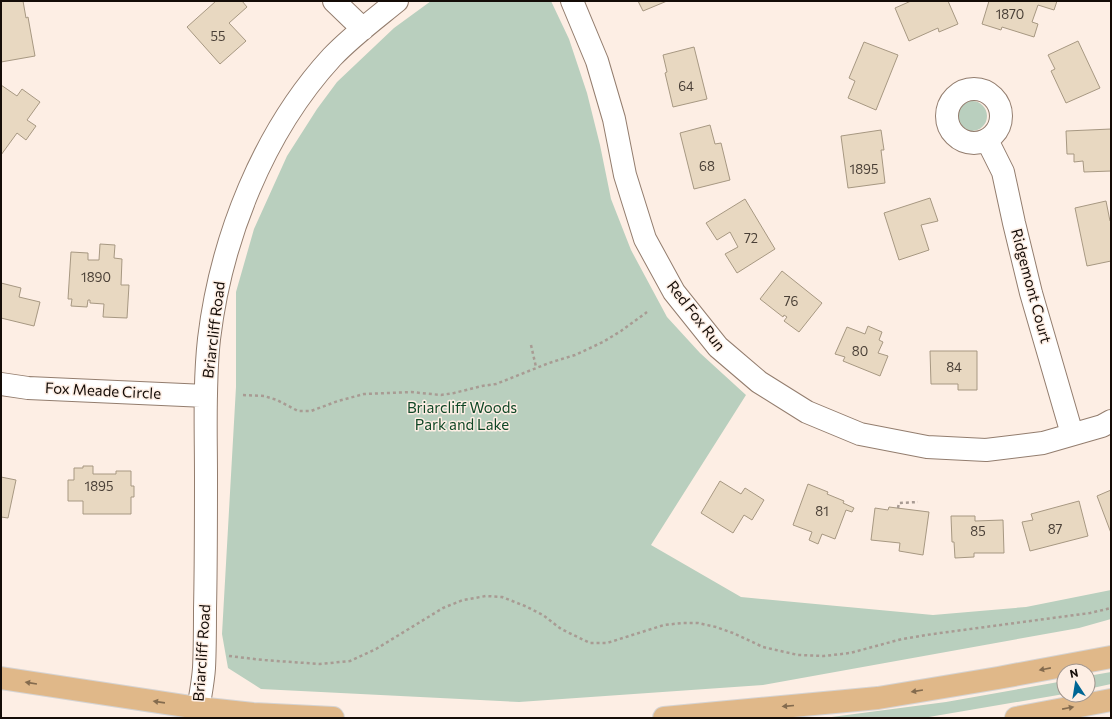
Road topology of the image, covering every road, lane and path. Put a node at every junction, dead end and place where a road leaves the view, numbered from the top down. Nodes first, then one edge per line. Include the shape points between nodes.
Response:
1 (334, 1) edge
2 (397, 1) edge
3 (572, 1) edge
4 (363, 29) junction
5 (987, 140) dead end
6 (647, 312) dead end
7 (531, 345) dead end
8 (536, 367) junction
9 (1, 384) edge
10 (243, 395) dead end
11 (206, 396) junction
12 (1111, 421) edge
13 (1072, 434) junction
14 (918, 502) dead end
15 (898, 508) dead end
16 (1111, 608) edge
17 (229, 656) dead end
18 (1111, 657) edge
19 (1, 678) edge
20 (1111, 700) edge
21 (197, 713) edge
22 (333, 718) edge
23 (664, 718) edge
24 (1016, 718) edge

1 - 4 street
2 - 4 street, Briarcliff Road
3 - 13 street, Red Fox Run via 597,61 614,120 625,175 646,239 674,292 718,347 759,382 807,412 860,434 927,447 986,450 1043,443
4 - 11 street, Briarcliff Road via 332,57 294,104 262,160 238,218 219,280 209,341
5 - 13 street, Ridgemont Court via 1003,172 1031,294
6 - 8 path via 588,350
7 - 8 path
8 - 10 path via 496,384 454,393 364,394 310,411 298,411 264,396
9 - 11 street, Fox Meade Circle via 28,388
11 - 21 street, Briarcliff Road via 204,667
12 - 13 street, Red Fox Run
14 - 15 path via 899,503
16 - 17 path via 902,639 850,653 824,656 798,655 762,647 716,626 698,623 664,625 607,643 590,643 561,629 543,615 525,606 502,597 486,596 463,600 443,608 376,649 350,661 320,664
18 -> 23 main road via 878,698
21 -> 19 main road
24 -> 20 main road
21 - 22 main road

